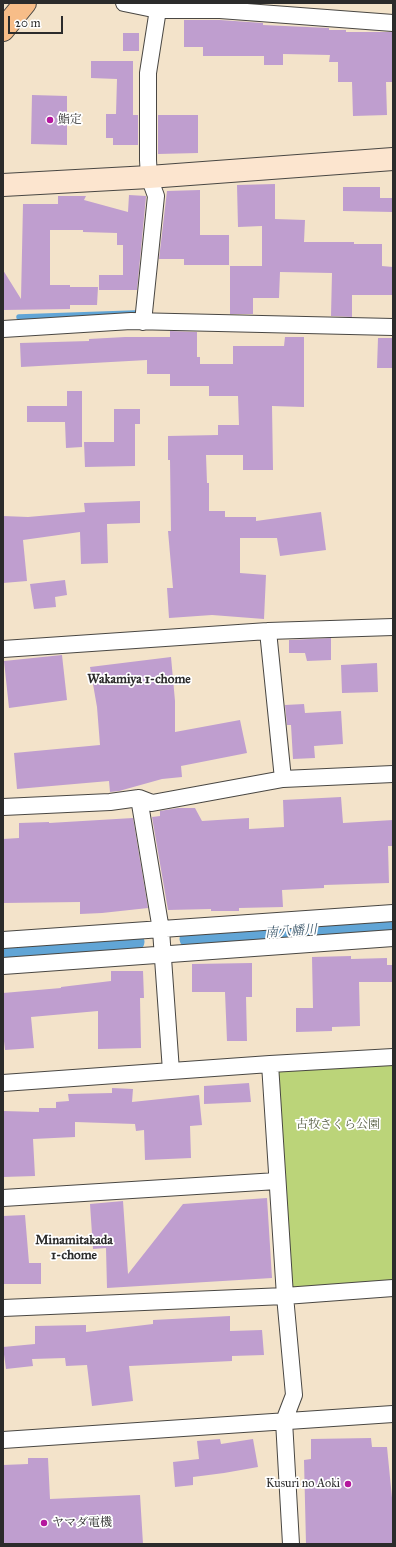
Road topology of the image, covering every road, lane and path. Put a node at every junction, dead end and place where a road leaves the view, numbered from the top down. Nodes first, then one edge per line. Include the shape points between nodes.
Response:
1 (25, 3) edge
2 (124, 3) edge
3 (158, 7) edge
4 (393, 23) edge
5 (3, 30) edge
6 (393, 159) edge
7 (149, 177) junction
8 (3, 185) edge
9 (143, 322) junction
10 (393, 327) edge
11 (3, 329) edge
12 (393, 627) edge
13 (268, 631) junction
14 (3, 649) edge
15 (393, 774) edge
16 (283, 779) junction
17 (139, 798) junction
18 (3, 807) edge
19 (393, 913) edge
20 (161, 930) junction
21 (393, 938) edge
22 (3, 940) edge
23 (163, 954) junction
24 (3, 966) edge
25 (393, 1058) edge
26 (270, 1064) junction
27 (171, 1071) junction
28 (3, 1083) edge
29 (277, 1181) junction
30 (3, 1198) edge
31 (393, 1288) edge
32 (285, 1296) junction
33 (3, 1308) edge
34 (393, 1414) edge
35 (284, 1421) junction
36 (3, 1440) edge
37 (291, 1544) edge

1 - 5 highway
2 - 3 street
3 - 4 street
3 - 7 street via 148,73
6 - 7 street
7 - 8 street
7 - 9 street via 156,196
9 - 10 street
9 - 11 street
12 - 13 street
13 - 14 street
13 - 16 street
15 - 16 street
16 - 17 street via 152,803
17 - 18 street via 110,802
17 - 20 street
19 - 20 street
20 - 22 street
20 - 23 street
21 - 23 street
23 - 24 street
23 - 27 street
25 - 26 street
26 - 27 street
26 - 29 street
27 - 28 street
29 - 30 street
29 - 32 street
31 - 32 street
32 - 33 street
32 - 35 street via 294,1394
34 - 35 street
35 - 36 street
35 - 37 street

